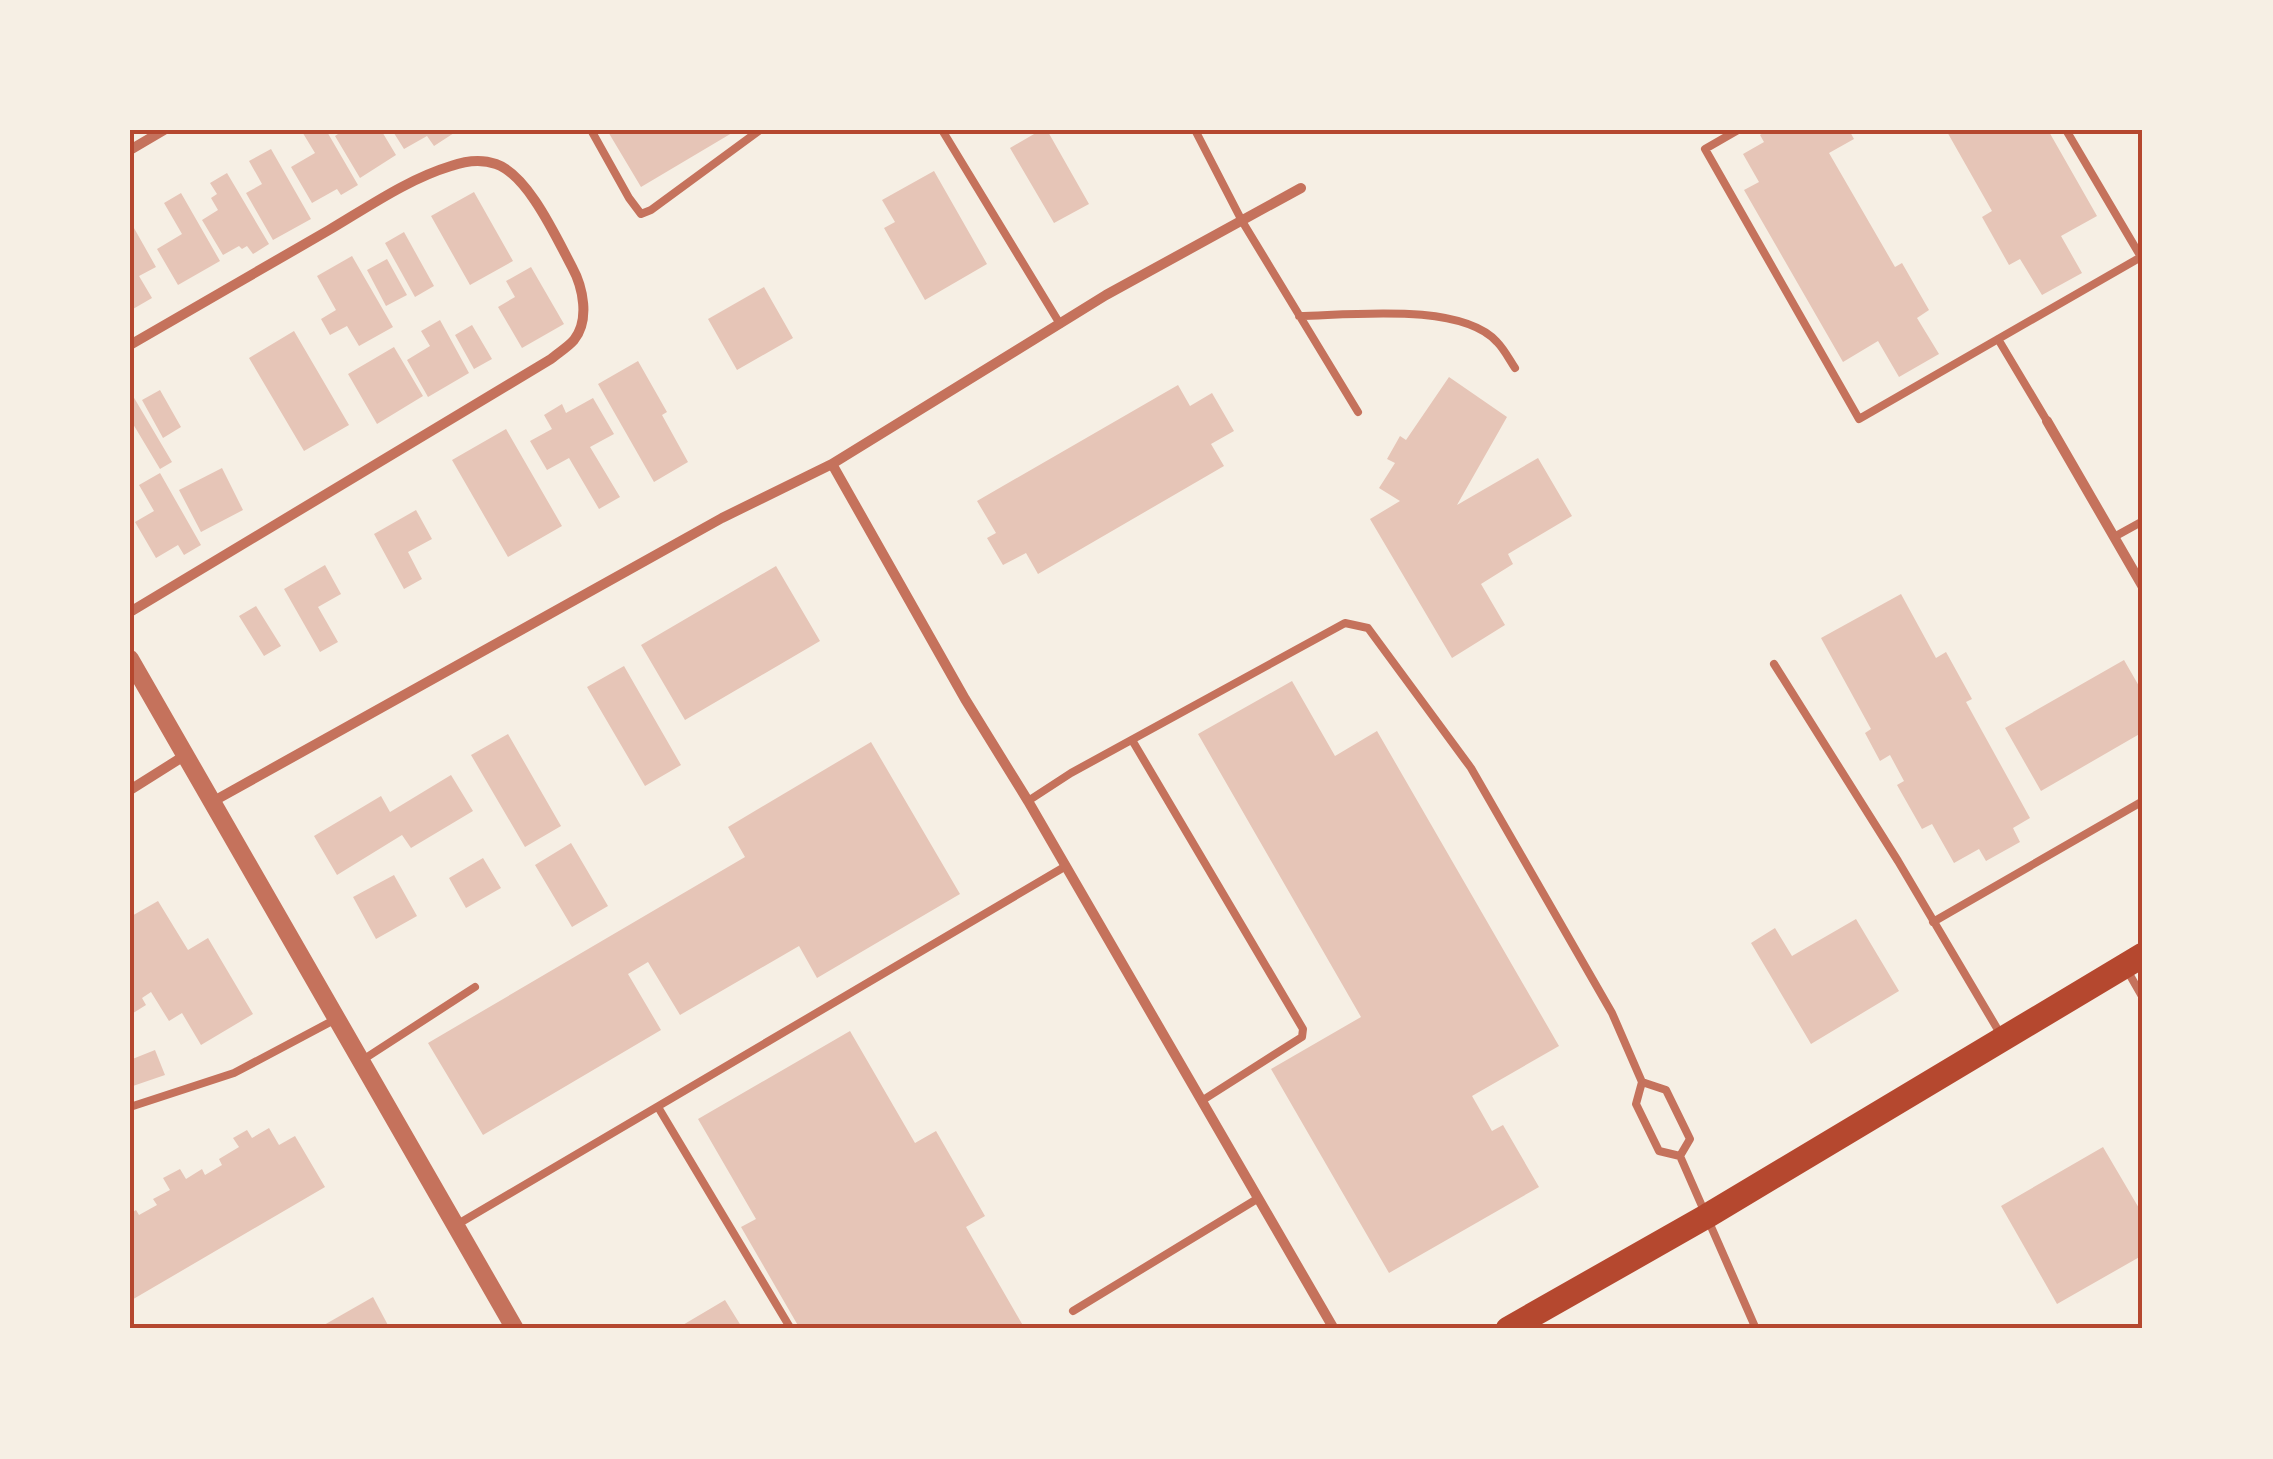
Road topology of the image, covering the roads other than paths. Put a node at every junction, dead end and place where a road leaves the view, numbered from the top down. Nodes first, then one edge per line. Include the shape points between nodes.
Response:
1 (164, 130) edge
2 (591, 130) edge
3 (760, 130) edge
4 (942, 130) edge
5 (1195, 130) edge
6 (1738, 130) edge
7 (2066, 130) edge
8 (130, 150) edge
9 (1301, 188) dead end
10 (1242, 221) junction
11 (1299, 316) junction
12 (1060, 324) junction
13 (1998, 339) junction
14 (130, 345) edge
15 (1515, 368) dead end
16 (1358, 412) dead end
17 (2046, 421) joint
18 (832, 464) junction
19 (2143, 521) edge
20 (2114, 537) junction
21 (2143, 586) edge
22 (130, 612) edge
23 (130, 660) edge
24 (1774, 664) dead end
25 (1132, 740) junction
26 (184, 756) junction
27 (130, 790) edge
28 (1028, 800) junction
29 (2143, 801) edge
30 (211, 803) junction
31 (1066, 866) junction
32 (1933, 922) junction
33 (2134, 960) edge
34 (474, 987) dead end
35 (2143, 998) edge
36 (336, 1019) junction
37 (2003, 1038) junction
38 (361, 1061) junction
39 (1642, 1082) junction
40 (1203, 1100) junction
41 (658, 1106) junction
42 (130, 1108) edge
43 (1680, 1156) junction
44 (1258, 1199) junction
45 (1708, 1216) junction
46 (456, 1226) junction
47 (1072, 1311) dead end
48 (515, 1329) edge
49 (791, 1329) edge
50 (1334, 1329) edge
51 (1508, 1329) edge
52 (1756, 1329) edge

1 - 8 street
2 - 3 lane via 641,214
4 - 12 lane
5 - 10 lane
6 - 13 lane via 1706,149 1859,419
7 - 13 lane via 2141,258
9 - 10 street
10 - 11 lane
10 - 12 street
11 - 15 lane via 1458,319 1496,339
11 - 16 lane
12 - 18 street
13 - 17 lane
14 - 22 street via 399,189 468,162 490,162 520,179 574,271 583,308 575,338 551,360
17 - 20 street
18 - 28 street
18 - 30 street via 722,518
19 - 20 lane
20 - 21 street
23 - 26 street
24 - 32 lane
25 - 28 lane
25 - 39 lane via 1344,624 1368,628 1471,768 1612,1013
25 - 40 lane via 1303,1029 1302,1038
26 - 27 street
26 - 30 street
28 - 31 street
29 - 32 lane
30 - 36 street
31 - 40 street
31 - 41 lane
32 - 37 lane
33 - 35 lane
33 - 37 main road
34 - 38 lane
36 - 38 street
36 - 42 lane via 234,1073
37 - 45 main road
38 - 46 street
39 - 43 lane via 1636,1104 1659,1151
39 - 43 lane via 1666,1090 1690,1139
40 - 44 street
41 - 46 lane
41 - 49 lane
43 - 45 lane
44 - 47 lane
44 - 50 street
45 - 51 main road
45 - 52 lane
46 - 48 street

